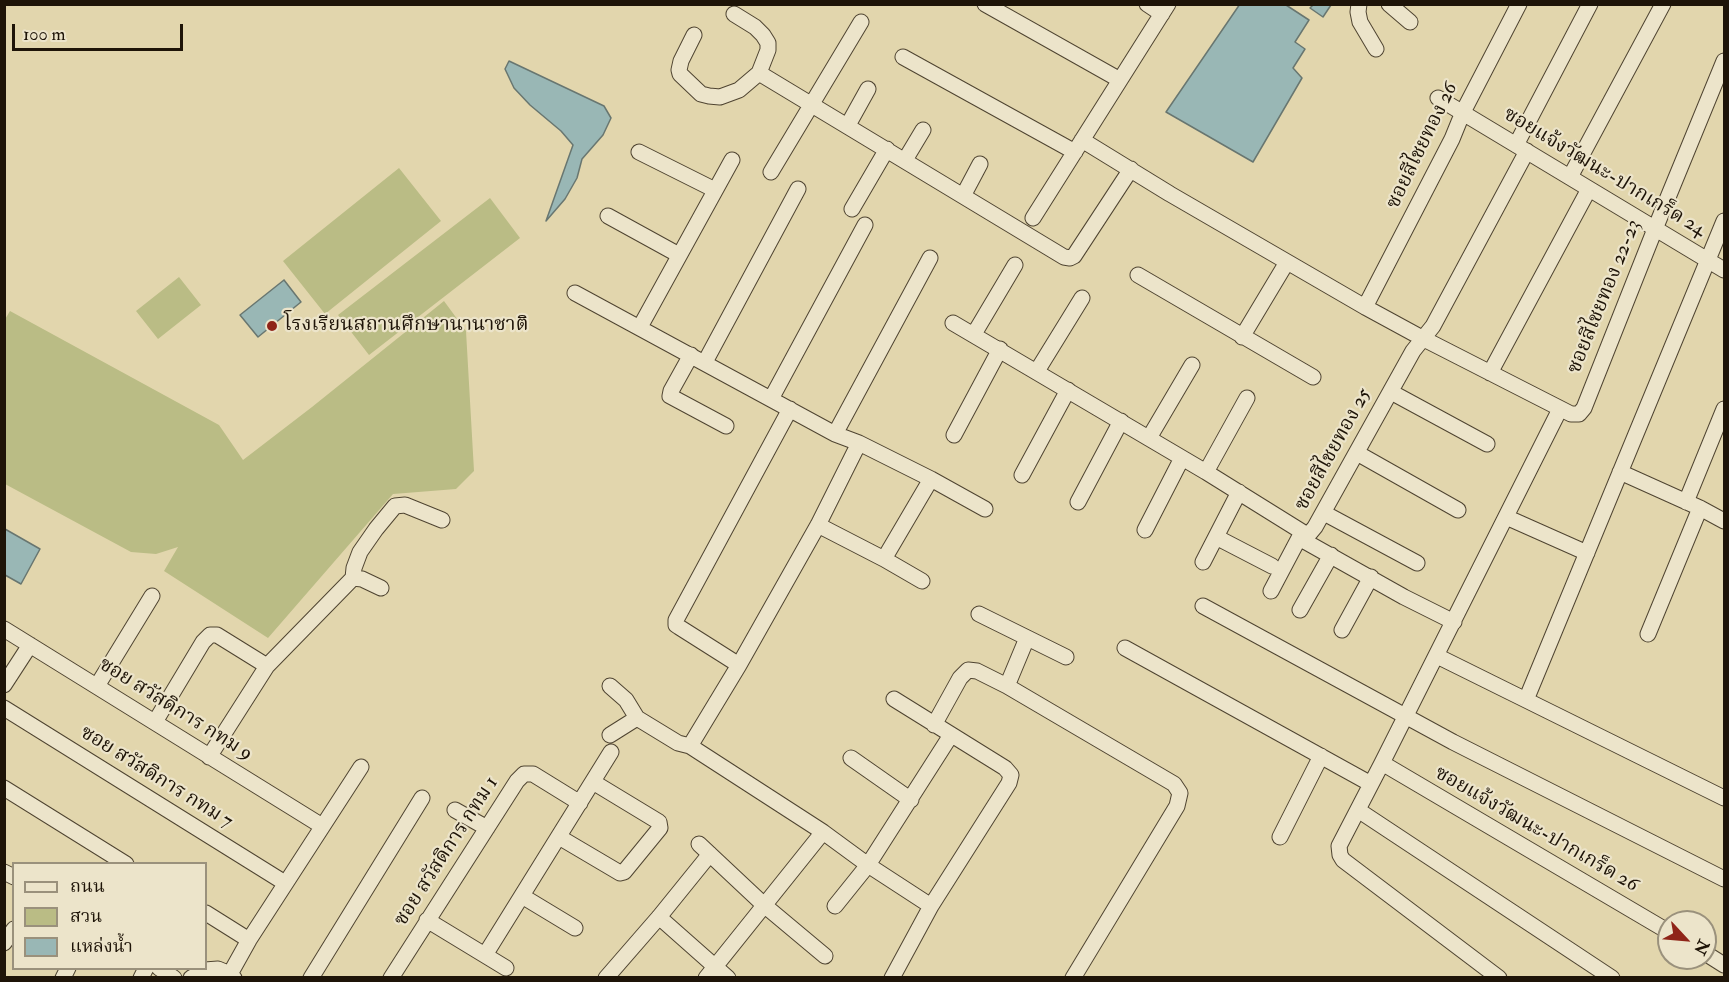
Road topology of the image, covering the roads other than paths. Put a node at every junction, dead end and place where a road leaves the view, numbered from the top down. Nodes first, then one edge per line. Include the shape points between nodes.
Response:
1 (985, 4) edge
2 (1147, 4) edge
3 (1359, 4) edge
4 (1389, 4) edge
5 (1519, 4) edge
6 (1590, 4) edge
7 (1663, 4) edge
8 (1165, 9) edge
9 (734, 14) dead end
10 (861, 22) dead end
11 (1410, 22) dead end
12 (694, 36) dead end
13 (1376, 50) dead end
14 (903, 57) dead end
15 (1725, 62) edge
16 (759, 73) junction
17 (1120, 80) junction
18 (868, 89) dead end
19 (1438, 98) dead end
20 (812, 104) junction
21 (1463, 112) junction
22 (848, 125) junction
23 (923, 130) dead end
24 (1079, 146) junction
25 (1522, 148) junction
26 (886, 149) junction
27 (639, 152) dead end
28 (732, 160) dead end
29 (905, 160) junction
30 (980, 164) dead end
31 (1131, 169) junction
32 (771, 172) dead end
33 (1570, 177) junction
34 (798, 189) dead end
35 (1589, 189) junction
36 (715, 190) junction
37 (963, 196) junction
38 (852, 208) dead end
39 (608, 216) dead end
40 (1033, 218) dead end
41 (1725, 221) edge
42 (865, 225) dead end
43 (1654, 229) junction
44 (679, 255) junction
45 (930, 258) dead end
46 (1708, 260) junction
47 (1287, 262) junction
48 (1015, 265) dead end
49 (1725, 270) edge
50 (1138, 275) dead end
51 (575, 293) dead end
52 (1082, 298) dead end
53 (1365, 307) junction
54 (953, 323) dead end
55 (640, 327) junction
56 (974, 334) junction
57 (1242, 337) junction
58 (1422, 338) junction
59 (1000, 349) junction
60 (691, 355) junction
61 (705, 362) junction
62 (1192, 365) dead end
63 (1037, 371) junction
64 (1491, 373) junction
65 (1313, 377) dead end
66 (1068, 390) junction
67 (1390, 392) junction
68 (1247, 398) dead end
69 (771, 399) junction
70 (790, 409) junction
71 (1560, 409) junction
72 (1725, 409) edge
73 (1121, 421) junction
74 (726, 426) dead end
75 (835, 434) junction
76 (954, 435) dead end
77 (1149, 438) junction
78 (859, 444) junction
79 (1487, 444) dead end
80 (1357, 453) junction
81 (1182, 458) junction
82 (1206, 472) junction
83 (1620, 472) junction
84 (1022, 474) dead end
85 (931, 479) junction
86 (1239, 492) junction
87 (1078, 502) dead end
88 (1693, 505) junction
89 (985, 509) dead end
90 (1458, 510) dead end
91 (1324, 513) junction
92 (1506, 517) junction
93 (442, 520) dead end
94 (1725, 521) edge
95 (818, 525) junction
96 (1145, 530) dead end
97 (1216, 537) junction
98 (1587, 553) junction
99 (1330, 555) junction
100 (884, 559) junction
101 (1203, 562) dead end
102 (1417, 563) dead end
103 (1272, 566) dead end
104 (1371, 577) junction
105 (353, 578) junction
106 (922, 581) dead end
107 (381, 588) dead end
108 (1271, 591) dead end
109 (152, 596) dead end
110 (1203, 606) dead end
111 (1300, 610) dead end
112 (978, 615) dead end
113 (1454, 622) junction
114 (4, 629) edge
115 (1342, 630) dead end
116 (1648, 634) dead end
117 (1027, 638) junction
118 (30, 645) junction
119 (1125, 648) dead end
120 (1437, 656) junction
121 (1066, 657) dead end
122 (739, 665) junction
123 (267, 666) junction
124 (4, 685) edge
125 (97, 686) junction
126 (610, 686) dead end
127 (1007, 686) junction
128 (894, 699) dead end
129 (1526, 700) junction
130 (4, 708) edge
131 (1407, 716) junction
132 (637, 717) junction
133 (155, 722) junction
134 (934, 725) junction
135 (610, 735) dead end
136 (951, 735) junction
137 (690, 746) junction
138 (611, 752) dead end
139 (209, 756) junction
140 (1321, 756) junction
141 (851, 758) dead end
142 (1382, 763) junction
143 (361, 767) dead end
144 (593, 782) junction
145 (1371, 784) junction
146 (4, 788) edge
147 (422, 798) dead end
148 (1725, 798) edge
149 (911, 800) junction
150 (580, 803) junction
151 (455, 810) dead end
152 (1358, 810) junction
153 (322, 826) junction
154 (487, 828) junction
155 (823, 832) junction
156 (559, 837) junction
157 (1280, 837) dead end
158 (123, 862) edge
159 (868, 865) junction
160 (1725, 879) edge
161 (285, 883) junction
162 (522, 896) junction
163 (764, 905) junction
164 (835, 906) dead end
165 (931, 906) junction
166 (207, 914) edge
167 (659, 917) junction
168 (427, 920) junction
169 (1657, 925) edge
170 (575, 928) dead end
171 (249, 940) junction
172 (485, 955) junction
173 (825, 956) dead end
174 (506, 969) dead end
175 (161, 970) edge
176 (205, 970) edge
177 (207, 970) edge
178 (711, 972) edge
179 (232, 976) edge
180 (174, 978) edge
181 (191, 978) edge
182 (311, 978) edge
183 (391, 978) edge
184 (606, 978) edge
185 (728, 978) edge
186 (892, 978) edge
187 (1073, 978) edge
188 (1499, 978) edge
189 (1612, 978) edge

1 - 17 street
2 - 8 street
3 - 13 street via 1360,22
4 - 11 street
5 - 21 street, ซอยสีไชยทอง 26
6 - 25 street, ซอยสีไชยทอง 25
7 - 33 street
8 - 17 street
9 - 16 street via 755,27 768,43
10 - 20 street
12 - 16 street via 679,70 701,94 730,94
14 - 24 street
15 - 43 street, ซอยสีไชยทอง 22-23
16 - 20 street
17 - 24 street
18 - 22 street
19 - 21 street, ซอยแจ้งวัฒนะ-ปากเกร็ด 24
20 - 22 street
20 - 32 street
21 - 25 street, ซอยแจ้งวัฒนะ-ปากเกร็ด 24
21 - 53 street, ซอยสีไชยทอง 26
22 - 26 street
23 - 29 street
24 - 31 street
24 - 40 street
25 - 33 street, ซอยแจ้งวัฒนะ-ปากเกร็ด 24
25 - 58 street, ซอยสีไชยทอง 25 via 1433,326
26 - 29 street
26 - 38 street
27 - 36 street
28 - 36 street
29 - 37 street
30 - 37 street
31 - 37 street via 1070,258
31 - 47 street
33 - 35 street, ซอยแจ้งวัฒนะ-ปากเกร็ด 24
34 - 61 street
35 - 43 street, ซอยแจ้งวัฒนะ-ปากเกร็ด 24
35 - 64 street
36 - 44 street
39 - 44 street
41 - 46 street
42 - 69 street
43 - 46 street, ซอยแจ้งวัฒนะ-ปากเกร็ด 24
43 - 71 street, ซอยสีไชยทอง 22-23 via 1584,408 1578,414
44 - 55 street
45 - 75 street
46 - 49 street, ซอยแจ้งวัฒนะ-ปากเกร็ด 24
46 - 83 street
47 - 53 street
47 - 57 street
48 - 56 street
50 - 57 street
51 - 55 street
52 - 63 street
53 - 58 street
54 - 56 street, ซอยสีไชยทอง 25
55 - 60 street
56 - 59 street, ซอยสีไชยทอง 25
57 - 65 street
58 - 64 street
58 - 67 street, ซอยสีไชยทอง 25
59 - 63 street, ซอยสีไชยทอง 25
59 - 76 street
60 - 61 street
60 - 74 street via 670,396
61 - 69 street
62 - 77 street
63 - 66 street, ซอยสีไชยทอง 25
64 - 71 street
66 - 73 street, ซอยสีไชยทอง 25
66 - 84 street
67 - 79 street
67 - 80 street, ซอยสีไชยทอง 25
68 - 82 street
69 - 70 street
70 - 75 street
70 - 122 street via 676,620 676,625
71 - 92 street
72 - 88 street
73 - 77 street, ซอยสีไชยทอง 25
73 - 87 street
75 - 78 street
77 - 81 street, ซอยสีไชยทอง 25
78 - 85 street
78 - 95 street
80 - 90 street
80 - 91 street, ซอยสีไชยทอง 25
81 - 82 street, ซอยสีไชยทอง 25
81 - 96 street
82 - 86 street, ซอยสีไชยทอง 25
83 - 88 street
83 - 98 street
85 - 89 street
85 - 100 street
86 - 91 street, ซอยสีไชยทอง 25 via 1304,533 1310,533
86 - 97 street
88 - 94 street
88 - 116 street
91 - 102 street
92 - 98 street
92 - 113 street
93 - 105 street via 405,505 395,506 360,552
95 - 100 street
95 - 122 street
97 - 101 street
97 - 103 street
98 - 129 street
99 - 104 street
99 - 108 street via 1299,538
99 - 111 street
100 - 106 street
104 - 113 street
104 - 115 street
105 - 107 street
105 - 123 street
109 - 125 street
110 - 131 street
112 - 117 street
113 - 120 street
114 - 118 street, ซอย สวัสดิการ กทม 9
117 - 121 street
117 - 127 street
118 - 124 street
118 - 125 street, ซอย สวัสดิการ กทม 9
119 - 140 street
120 - 129 street
120 - 131 street
122 - 137 street
123 - 133 street via 217,635 210,635
123 - 139 street
125 - 133 street, ซอย สวัสดิการ กทม 9
126 - 132 street
127 - 134 street via 968,670
127 - 187 street via 1174,783 1180,793 1178,806
128 - 134 street
129 - 148 street
130 - 161 street, ซอย สวัสดิการ กทม 7
131 - 142 street
131 - 160 street
132 - 135 street
132 - 137 street via 678,743
133 - 139 street, ซอย สวัสดิการ กทม 9
134 - 136 street
136 - 149 street
136 - 165 street via 1011,775
137 - 155 street
138 - 144 street
139 - 153 street, ซอย สวัสดิการ กทม 9
140 - 145 street
140 - 157 street
141 - 149 street
142 - 145 street
142 - 169 street, ซอยแจ้งวัฒนะ-ปากเกร็ด 26
143 - 153 street
144 - 150 street
144 - 156 street via 660,822 660,828 621,873
145 - 152 street
146 - 158 street
147 - 182 street
149 - 159 street
150 - 154 street, ซอย สวัสดิการ กทม 1 via 533,774 524,774
150 - 156 street
151 - 154 street
152 - 188 street via 1339,846 1343,860
152 - 189 street
153 - 161 street
154 - 168 street, ซอย สวัสดิการ กทม 1
155 - 159 street
155 - 163 street
156 - 162 street
159 - 164 street
159 - 165 street
161 - 171 street
162 - 170 street
162 - 172 street
163 - 167 street via 704,849
163 - 173 street
163 - 178 street
165 - 186 street
166 - 171 street
167 - 178 street
167 - 184 street
168 - 172 street
168 - 183 street, ซอย สวัสดิการ กทม 1
171 - 179 street
172 - 174 street
175 - 180 street
176 - 181 street
177 - 179 street via 218,969
178 - 185 street

